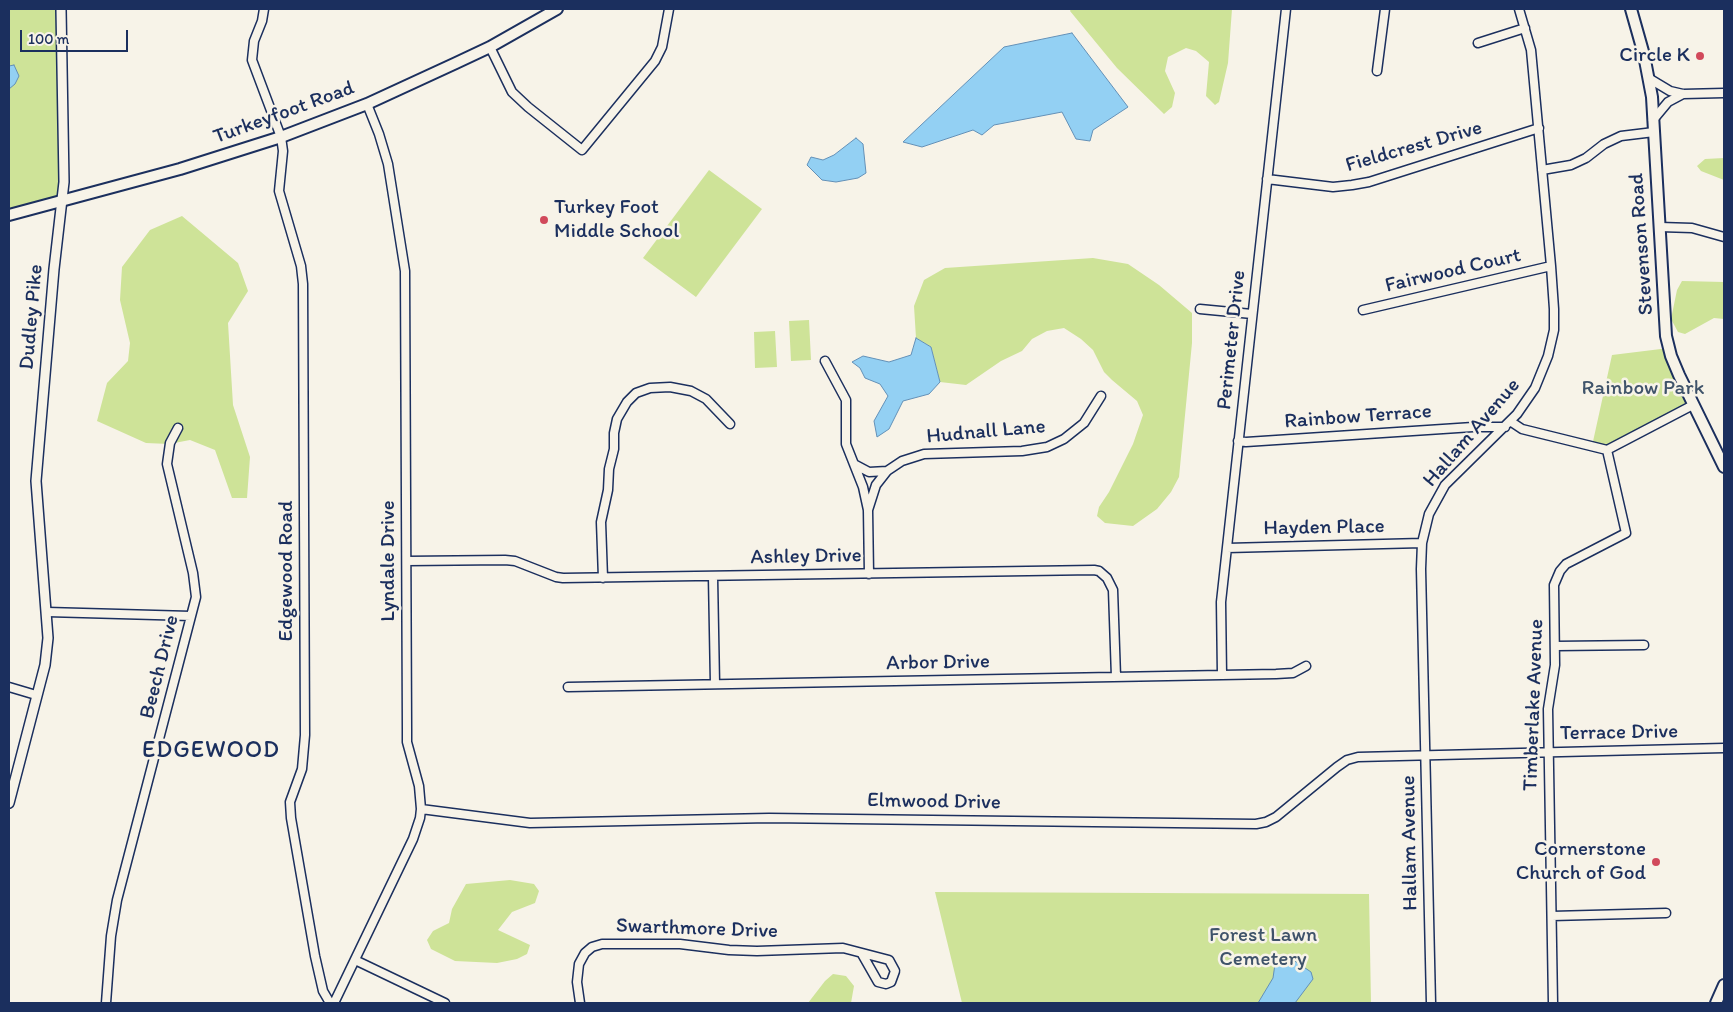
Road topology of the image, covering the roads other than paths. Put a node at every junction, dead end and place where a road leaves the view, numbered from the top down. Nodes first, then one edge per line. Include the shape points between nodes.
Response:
1 (61, 9) edge
2 (264, 9) edge
3 (557, 9) edge
4 (669, 9) edge
5 (1286, 9) edge
6 (1385, 9) edge
7 (1519, 9) edge
8 (1631, 9) edge
9 (1525, 28) junction
10 (1478, 43) dead end
11 (490, 47) junction
12 (1377, 71) dead end
13 (1650, 79) junction
14 (1724, 93) edge
15 (1683, 94) junction
16 (366, 104) junction
17 (1653, 120) junction
18 (1539, 128) junction
19 (1654, 132) junction
20 (281, 136) junction
21 (1542, 170) junction
22 (1267, 179) junction
23 (61, 200) junction
24 (9, 215) edge
25 (1660, 227) junction
26 (1724, 236) edge
27 (1551, 266) junction
28 (1200, 309) dead end
29 (1363, 310) dead end
30 (1252, 314) junction
31 (825, 361) dead end
32 (1101, 396) dead end
33 (1693, 405) junction
34 (730, 424) dead end
35 (1507, 424) junction
36 (178, 428) dead end
37 (1480, 428) junction
38 (1238, 441) junction
39 (1486, 444) junction
40 (1607, 450) junction
41 (854, 464) junction
42 (1724, 467) edge
43 (888, 471) junction
44 (868, 510) junction
45 (1422, 543) junction
46 (1227, 548) junction
47 (407, 561) junction
48 (869, 574) junction
49 (713, 577) junction
50 (602, 578) junction
51 (46, 612) junction
52 (191, 616) junction
53 (1644, 644) dead end
54 (1556, 646) junction
55 (1306, 666) dead end
56 (1222, 675) junction
57 (1116, 677) junction
58 (714, 684) junction
59 (9, 687) edge
60 (568, 687) dead end
61 (36, 695) junction
62 (1724, 748) edge
63 (1548, 752) junction
64 (1425, 754) junction
65 (9, 803) edge
66 (421, 809) junction
67 (1666, 913) dead end
68 (1552, 916) junction
69 (862, 954) junction
70 (355, 960) junction
71 (1724, 985) edge
72 (106, 1003) edge
73 (330, 1003) edge
74 (334, 1003) edge
75 (445, 1003) edge
76 (580, 1003) edge
77 (1431, 1003) edge
78 (1553, 1003) edge
79 (1716, 1003) edge

1 - 23 street, Dudley Pike via 64,182
2 - 20 street, Edgewood Road via 252,60
3 - 11 main road, Turkeyfoot Road
4 - 11 street via 662,47 655,61 582,150 512,92
5 - 22 street, Perimeter Drive
6 - 12 street
7 - 9 street, Hallam Avenue
8 - 13 main road, Stevenson Road
9 - 10 street
9 - 18 street, Hallam Avenue via 1532,50
11 - 16 main road, Turkeyfoot Road
13 - 15 street via 1670,91
13 - 17 main road, Stevenson Road
14 - 15 street
15 - 17 street via 1664,106
16 - 20 main road, Turkeyfoot Road
16 - 47 street, Lyndale Drive via 388,164 405,270
17 - 19 main road, Stevenson Road
18 - 21 street, Hallam Avenue
18 - 22 street, Fieldcrest Drive via 1352,186
19 - 21 street via 1621,136 1571,165
19 - 25 main road, Stevenson Road
20 - 23 main road, Turkeyfoot Road via 180,169
20 - 73 street, Edgewood Road via 283,151 279,191 301,266 303,284 304,735 302,769 290,802 315,956 323,991
21 - 27 street, Hallam Avenue
22 - 30 street, Perimeter Drive
23 - 24 main road, Turkeyfoot Road
23 - 51 street, Dudley Pike via 36,481
25 - 26 street via 1692,228
25 - 33 main road, Stevenson Road via 1666,336 1671,356
27 - 29 street, Fairwood Court
27 - 35 street, Hallam Avenue via 1552,345 1535,388
28 - 30 street
30 - 38 street, Perimeter Drive
31 - 41 street, Hudnall Lane via 846,400 845,438
32 - 43 street, Hudnall Lane via 1084,423 1064,439 1047,447 1022,451 924,454 902,461
33 - 40 street
33 - 42 main road, Stevenson Road
34 - 50 street via 706,399 691,391 650,388 636,393 627,402 617,419 614,434 602,522
35 - 37 street, Rainbow Terrace
35 - 39 street, Hallam Avenue
35 - 40 street, Rainbow Terrace
36 - 52 street, Beech Drive via 170,443 167,464 196,592
37 - 38 street, Rainbow Terrace
37 - 39 street
38 - 46 street, Perimeter Drive
39 - 45 street, Hallam Avenue via 1439,494 1429,514
40 - 54 street, Timberlake Avenue via 1626,533 1577,557 1560,571 1554,585
41 - 43 street via 869,472
41 - 44 street, Hudnall Lane
43 - 44 street, Hudnall Lane via 876,484
44 - 48 street, Hudnall Lane
45 - 46 street, Hayden Place
45 - 64 street, Hallam Avenue
46 - 56 street, Perimeter Drive via 1221,602
47 - 50 street, Ashley Drive via 505,560 523,563 556,578
47 - 66 street, Lyndale Drive via 407,742 419,786
48 - 49 street, Ashley Drive
48 - 57 street, Ashley Drive via 1099,571 1107,578 1112,590
49 - 50 street, Ashley Drive
49 - 58 street
51 - 52 street
51 - 61 street, Dudley Pike via 47,653
52 - 72 street, Beech Drive via 117,900 110,936
53 - 54 street
54 - 63 street, Timberlake Avenue via 1548,709
55 - 56 street, Arbor Drive via 1293,673
56 - 57 street, Arbor Drive
57 - 58 street, Arbor Drive
58 - 60 street, Arbor Drive
59 - 61 street
61 - 65 street, Dudley Pike
62 - 63 street, Terrace Drive
63 - 64 street, Terrace Drive
63 - 68 street, Timberlake Avenue
64 - 66 street, Elmwood Drive via 1365,756 1347,760 1288,809 1256,824 769,818 530,823
64 - 77 street, Hallam Avenue
66 - 70 street, Lyndale Drive via 413,839
67 - 68 street
68 - 78 street, Timberlake Avenue
69 - 69 street, Swarthmore Drive via 878,982 891,982 895,971 889,960
69 - 76 street, Swarthmore Drive via 831,947 757,951 610,942 589,950 580,962 577,974
70 - 74 street, Lyndale Drive
70 - 75 street
71 - 79 main road

